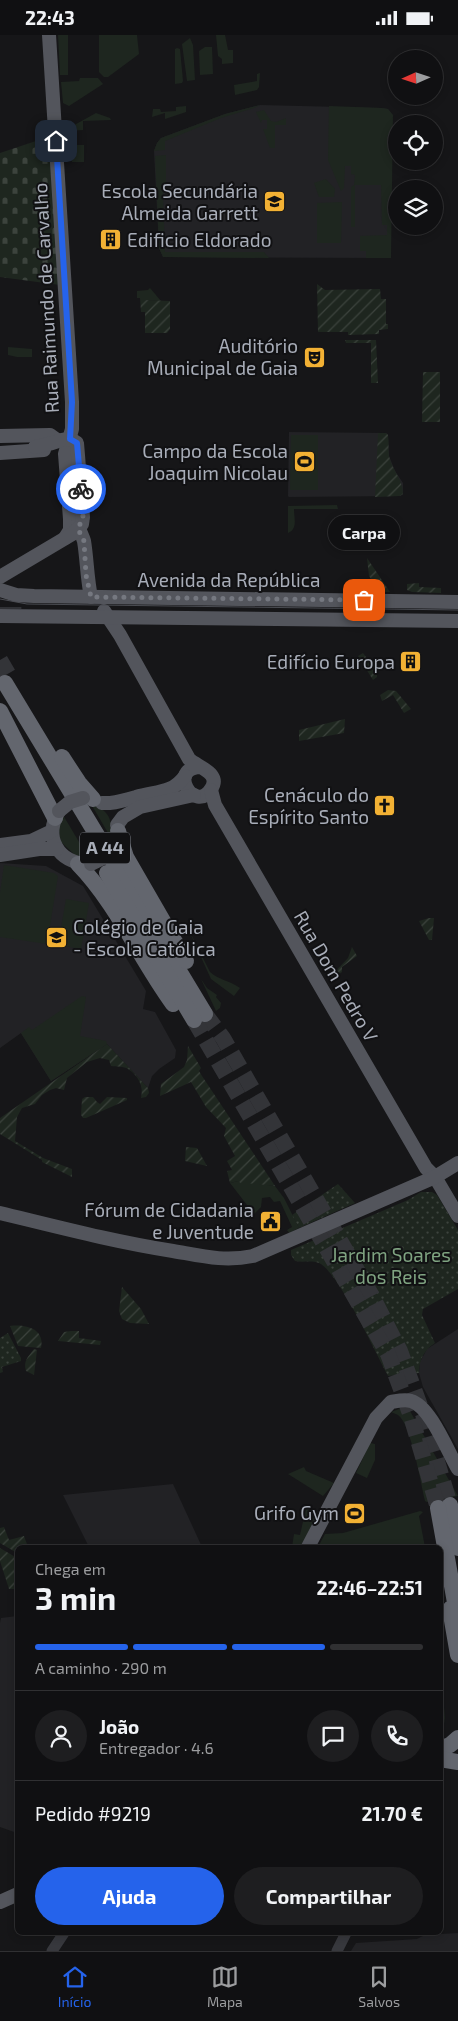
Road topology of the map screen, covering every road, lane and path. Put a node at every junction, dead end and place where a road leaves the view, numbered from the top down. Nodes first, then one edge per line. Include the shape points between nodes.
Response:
1 (49, 35) edge
2 (0, 436) edge
3 (0, 441) edge
4 (67, 443) junction
5 (33, 444) junction
6 (0, 453) edge
7 (72, 469) dead end
8 (78, 529) junction
9 (65, 538) junction
10 (0, 577) edge
11 (0, 590) edge
12 (91, 597) junction
13 (0, 598) edge
14 (400, 601) junction
15 (458, 601) edge
16 (0, 609) edge
17 (0, 615) edge
18 (108, 617) junction
19 (405, 620) junction
20 (458, 621) edge
21 (5, 685) edge
22 (0, 711) edge
23 (201, 767) junction
24 (185, 776) junction
25 (211, 790) junction
26 (194, 795) junction
27 (93, 800) junction
28 (55, 820) junction
29 (116, 834) junction
30 (0, 845) edge
31 (57, 849) junction
32 (0, 855) edge
33 (85, 863) junction
34 (200, 1017) junction
35 (458, 1163) edge
36 (435, 1177) junction
37 (0, 1213) edge
38 (458, 1216) edge
39 (458, 1469) edge
40 (309, 1545) edge
41 (458, 1548) edge
42 (449, 1577) junction
43 (458, 1619) edge
44 (458, 1655) edge
45 (458, 1738) edge
46 (443, 1748) edge
47 (443, 1760) edge
48 (458, 1762) edge
49 (15, 1895) edge
50 (0, 1902) edge
51 (63, 1935) edge
52 (345, 1935) edge
53 (52, 1951) edge
54 (337, 1951) edge

1 - 4 main road, Rua Raimundo de Carvalho via 72,402
2 - 5 main road
3 - 5 main road
4 - 5 main road via 57,449
4 - 8 main road, Rua Raimundo de Carvalho via 83,517
4 - 9 main road, Rua Raimundo de Carvalho via 70,530
5 - 6 main road
7 - 8 main road, Rua Raimundo de Carvalho via 76,483
8 - 9 main road
8 - 12 main road, Rua Raimundo de Carvalho via 84,541
9 - 10 main road
11 - 12 main road, Avenida da República via 20,595
12 - 14 main road, Avenida da República
12 - 18 main road
13 - 16 main road
14 - 15 main road, Avenida da República
14 - 19 main road
17 - 18 main road, Avenida da República
18 - 19 main road, Avenida da República
18 - 23 main road via 189,759
19 - 20 main road, Avenida da República
21 - 27 highway
21 - 34 highway, A 44
22 - 28 highway
23 - 24 main road via 192,769
23 - 25 main road via 212,776
24 - 26 main road via 186,790
24 - 27 main road via 168,791 112,804
25 - 26 main road via 203,796
25 - 36 main road, Rua Dom Pedro V via 216,805 426,1168
26 - 29 main road via 131,810
27 - 28 main road, bridge via 70,802
27 - 29 main road via 109,808
28 - 30 main road via 31,841
28 - 31 main road via 53,841
29 - 33 main road, bridge via 105,857
29 - 34 highway via 190,968
31 - 32 main road
31 - 33 main road via 70,861
33 - 34 highway via 160,985
35 - 36 main road
36 - 37 main road via 253,1256 230,1260 124,1243
36 - 38 main road, Rua Dom Pedro V
39 - 40 main road via 421,1407 411,1401 391,1402 376,1418
41 - 42 highway via 444,1507
42 - 43 highway
42 - 44 highway via 449,1604
45 - 46 highway
47 - 48 highway
49 - 50 main road
51 - 53 street
52 - 54 street

